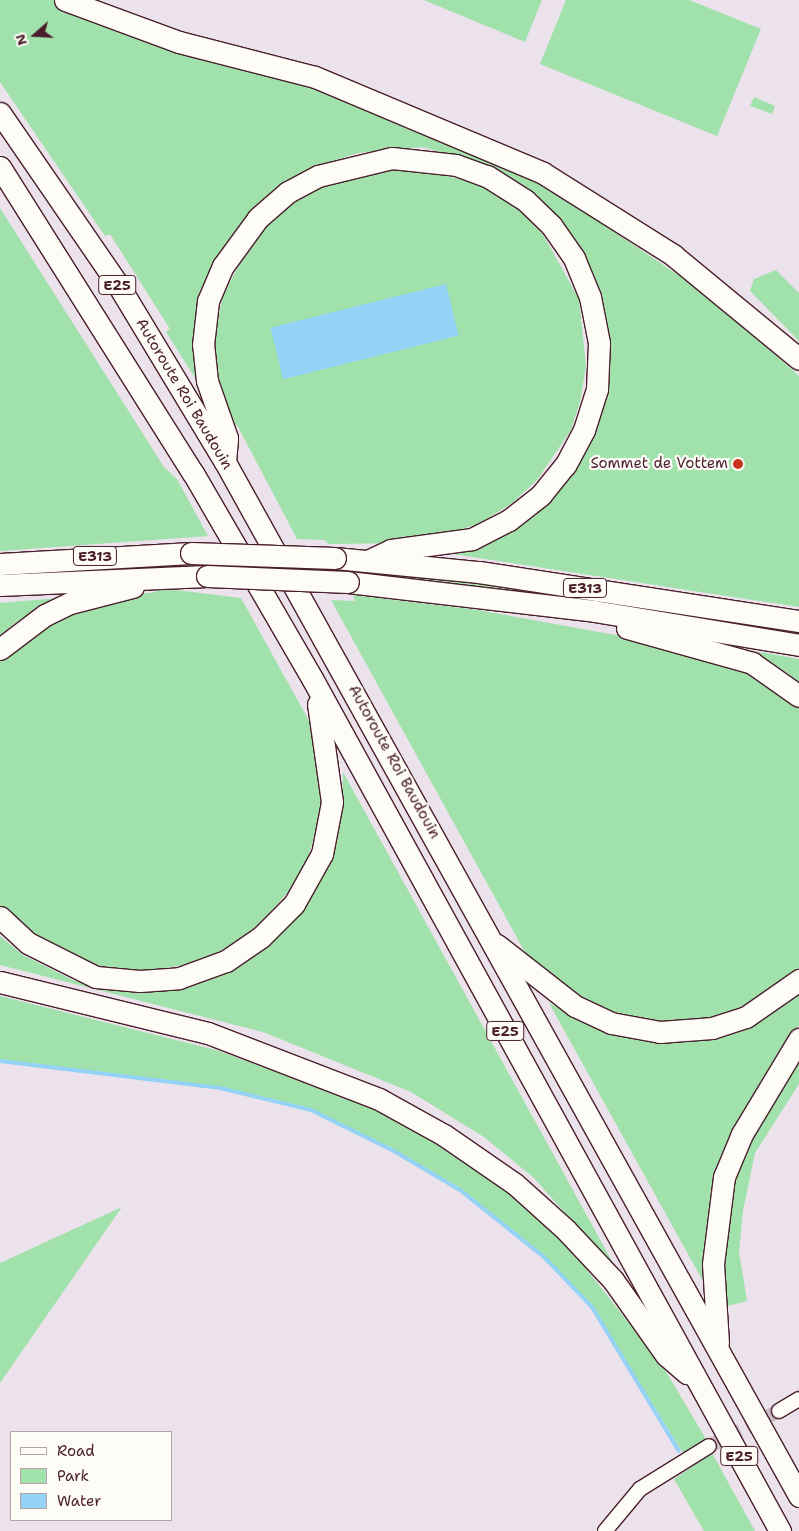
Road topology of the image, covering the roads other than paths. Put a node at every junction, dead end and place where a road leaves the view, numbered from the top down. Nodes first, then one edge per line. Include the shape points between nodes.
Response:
1 (65, 0) edge
2 (0, 113) edge
3 (0, 167) edge
4 (0, 189) edge
5 (34, 218) junction
6 (799, 359) edge
7 (226, 462) junction
8 (370, 560) junction
9 (0, 564) edge
10 (175, 578) junction
11 (0, 586) edge
12 (594, 610) junction
13 (799, 621) edge
14 (799, 644) edge
15 (0, 650) edge
16 (313, 680) junction
17 (799, 696) edge
18 (0, 917) edge
19 (496, 945) junction
20 (799, 980) edge
21 (0, 982) edge
22 (799, 1039) edge
23 (718, 1348) junction
24 (698, 1382) junction
25 (799, 1399) edge
26 (778, 1411) tunnel mouth
27 (709, 1446) tunnel mouth
28 (799, 1496) edge
29 (605, 1531) edge
30 (780, 1531) edge

1 - 6 highway via 179,42 314,77 543,173 673,255
2 - 7 highway, Autoroute Roi Baudouin / E25 via 116,284
3 - 5 highway, E25
4 - 5 highway
5 - 16 highway, E25 via 193,473
7 - 8 highway via 227,438 207,381 204,354 208,302 223,266 258,218 288,192 318,176 392,158 456,165 487,176 525,200 551,226 574,258 590,297 599,343 597,389 584,430 541,494 509,520 472,539 391,550
7 - 19 highway, Autoroute Roi Baudouin / E25
8 - 9 highway, E313, bridge via 191,552
8 - 13 highway, E313
10 - 11 highway, E313
10 - 12 highway, E313, bridge via 207,576 348,582
10 - 15 highway via 70,603 45,615
12 - 14 highway, E313
12 - 17 highway via 626,628 752,663
16 - 18 highway via 328,747 329,822 322,854 304,888 261,937 216,965 179,978 140,981 96,977 28,943
16 - 24 highway, E25
19 - 20 highway via 575,1006 611,1024 660,1032 712,1028 746,1017
19 - 23 highway, E25
21 - 24 highway via 208,1033 379,1099 444,1135 515,1184 566,1230 613,1280 666,1355
22 - 23 highway via 742,1134 724,1177 713,1264
23 - 28 highway, E25
24 - 30 highway, E25
25 - 26 street
27 - 29 street via 640,1489

